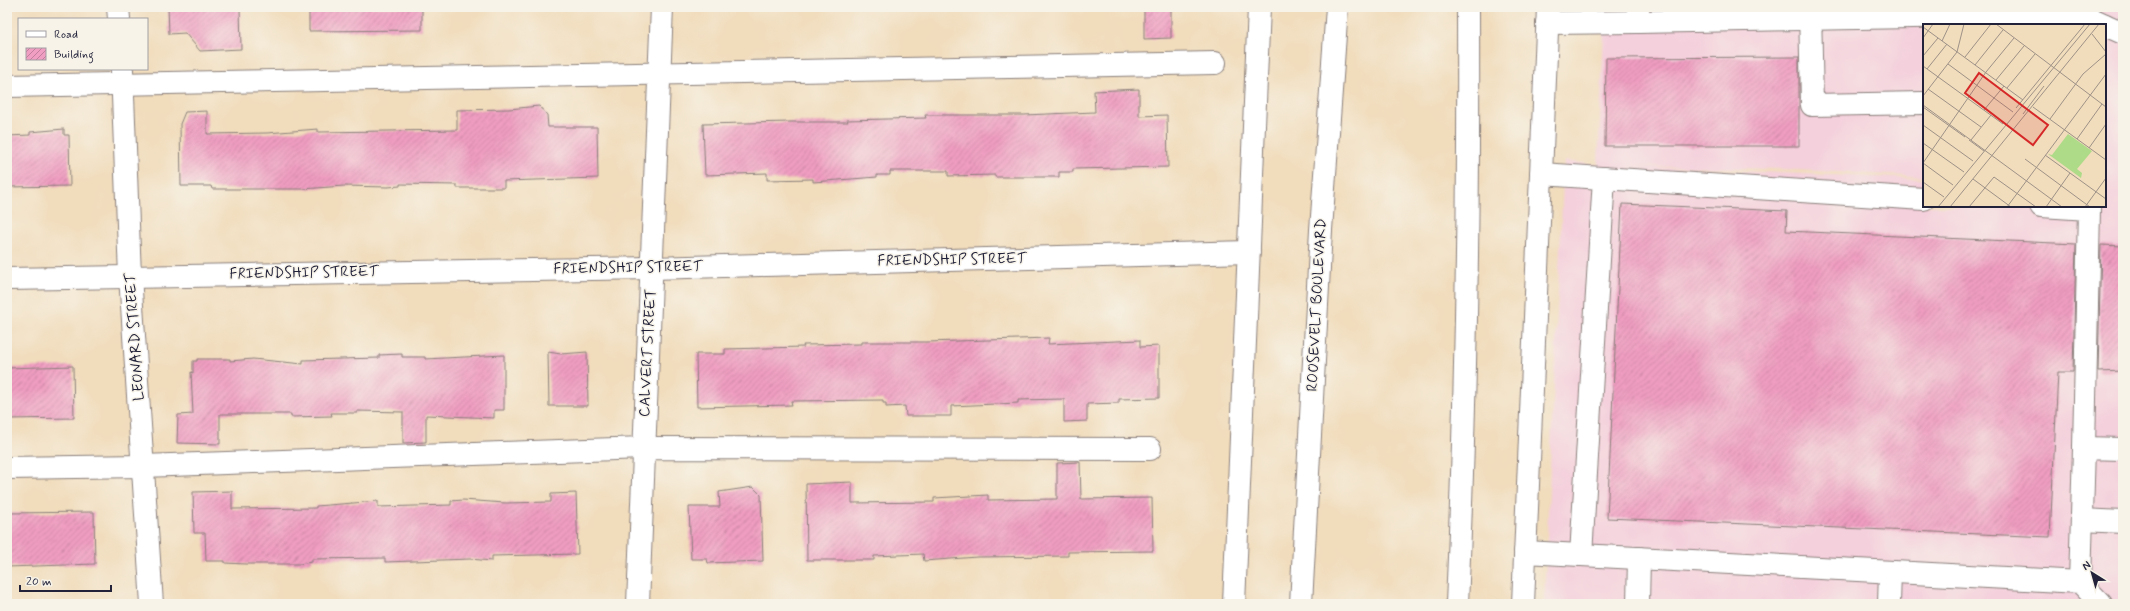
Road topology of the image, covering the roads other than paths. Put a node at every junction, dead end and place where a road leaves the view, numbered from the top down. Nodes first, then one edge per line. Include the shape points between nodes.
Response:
1 (118, 7) edge
2 (662, 7) edge
3 (1259, 7) edge
4 (1337, 7) edge
5 (1470, 12) edge
6 (1810, 13) edge
7 (1638, 14) edge
8 (1547, 15) edge
9 (2081, 15) edge
10 (119, 18) edge
11 (2103, 24) edge
12 (2106, 25) edge
13 (2123, 33) edge
14 (1215, 63) dead end
15 (659, 75) junction
16 (123, 77) edge
17 (7, 86) edge
18 (1923, 103) edge
19 (1541, 174) junction
20 (1604, 178) junction
21 (1923, 199) edge
22 (2056, 207) edge
23 (1249, 252) junction
24 (652, 268) junction
25 (130, 276) junction
26 (7, 279) edge
27 (643, 448) junction
28 (2084, 448) junction
29 (1150, 449) dead end
30 (2123, 449) edge
31 (143, 466) junction
32 (7, 468) edge
33 (2082, 520) junction
34 (2123, 522) edge
35 (1525, 552) junction
36 (1581, 555) junction
37 (1639, 558) junction
38 (1890, 572) junction
39 (2080, 582) junction
40 (152, 604) edge
41 (638, 604) edge
42 (1234, 604) edge
43 (1301, 604) edge
44 (1458, 604) edge
45 (1523, 604) edge
46 (1638, 604) edge
47 (1889, 604) edge
48 (2100, 604) edge

1 - 10 main road
2 - 15 main road, CALVERT STREET
3 - 23 main road
4 - 43 main road, ROOSEVELT BOULEVARD via 1321,230
5 - 44 main road
6 - 7 main road
6 - 9 main road
6 - 18 main road via 1812,105
7 - 8 main road
8 - 19 main road
9 - 11 main road
12 - 13 main road
14 - 15 main road
15 - 16 main road
15 - 24 main road, CALVERT STREET
16 - 17 main road
16 - 25 main road, LEONARD STREET
19 - 20 main road
19 - 35 main road
20 - 21 main road
20 - 36 main road
22 - 28 main road via 2088,209
23 - 24 main road, FRIENDSHIP STREET
23 - 42 main road
24 - 25 main road, FRIENDSHIP STREET
24 - 27 main road, CALVERT STREET
25 - 26 main road, FRIENDSHIP STREET
25 - 31 main road, LEONARD STREET
27 - 29 main road
27 - 31 main road
27 - 41 main road, CALVERT STREET
28 - 30 main road
28 - 33 main road
31 - 32 main road
31 - 40 main road, LEONARD STREET
33 - 34 main road
33 - 39 main road
35 - 36 main road
35 - 45 main road
36 - 37 main road
37 - 38 main road
37 - 46 main road
38 - 39 main road
38 - 47 main road
39 - 48 main road

